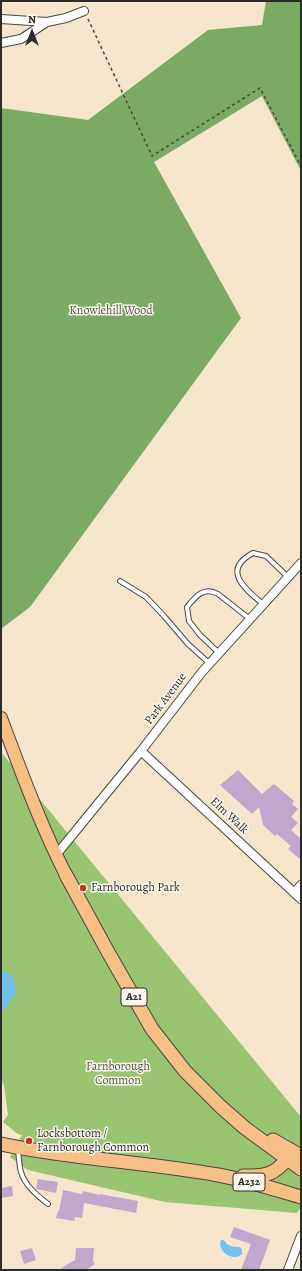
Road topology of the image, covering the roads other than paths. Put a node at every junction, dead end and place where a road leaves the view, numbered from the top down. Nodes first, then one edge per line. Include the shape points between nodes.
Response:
1 (84, 11) road end
2 (1, 18) edge
3 (47, 22) junction
4 (1, 43) edge
5 (301, 563) edge
6 (288, 578) junction
7 (120, 581) dead end
8 (263, 604) junction
9 (250, 619) junction
10 (219, 653) junction
11 (209, 663) junction
12 (1, 718) edge
13 (142, 751) junction
14 (56, 855) junction
15 (66, 875) joint
16 (301, 885) edge
17 (294, 893) junction
18 (301, 899) edge
19 (221, 1107) junction
20 (1, 1144) edge
21 (267, 1145) junction
22 (18, 1147) junction
23 (301, 1156) edge
24 (287, 1159) junction
25 (301, 1169) edge
26 (272, 1172) junction
27 (218, 1175) junction
28 (254, 1176) junction
29 (279, 1191) junction
30 (301, 1197) edge
31 (48, 1204) dead end
32 (301, 1236) edge
33 (288, 1270) edge

1 - 3 street
2 - 3 street
3 - 4 street via 21,39
5 - 6 street, Park Avenue
6 - 8 street, Park Avenue
6 - 8 lane via 266,556 253,552 244,557 238,565 238,577 246,589
7 - 11 lane via 146,597 188,644
8 - 9 street, Park Avenue
9 - 10 street, Park Avenue
9 - 10 lane via 213,591 204,591 195,598 187,607 189,621
10 - 11 street, Park Avenue
11 - 13 street, Park Avenue
12 - 14 main road, A21 via 30,796
13 - 14 street, Park Avenue
13 - 17 street, Elm Walk
14 - 15 main road, A21
15 - 19 highway, A21 via 152,1029 185,1071
16 - 17 street
17 - 18 street, Elm Walk
19 - 21 highway, A21
19 - 23 highway, A21
20 - 22 highway, A232
21 - 24 highway, A21
21 - 28 highway via 271,1155 270,1164 264,1172
22 - 27 highway, A232
22 - 31 lane via 22,1177
23 - 24 highway, A232
24 - 25 highway, A21
24 - 26 highway, A232
26 - 28 highway, A232
26 - 29 highway, A232 via 274,1184
27 - 28 highway, A232
27 - 29 highway, A232
29 - 30 highway, A232
32 - 33 street

